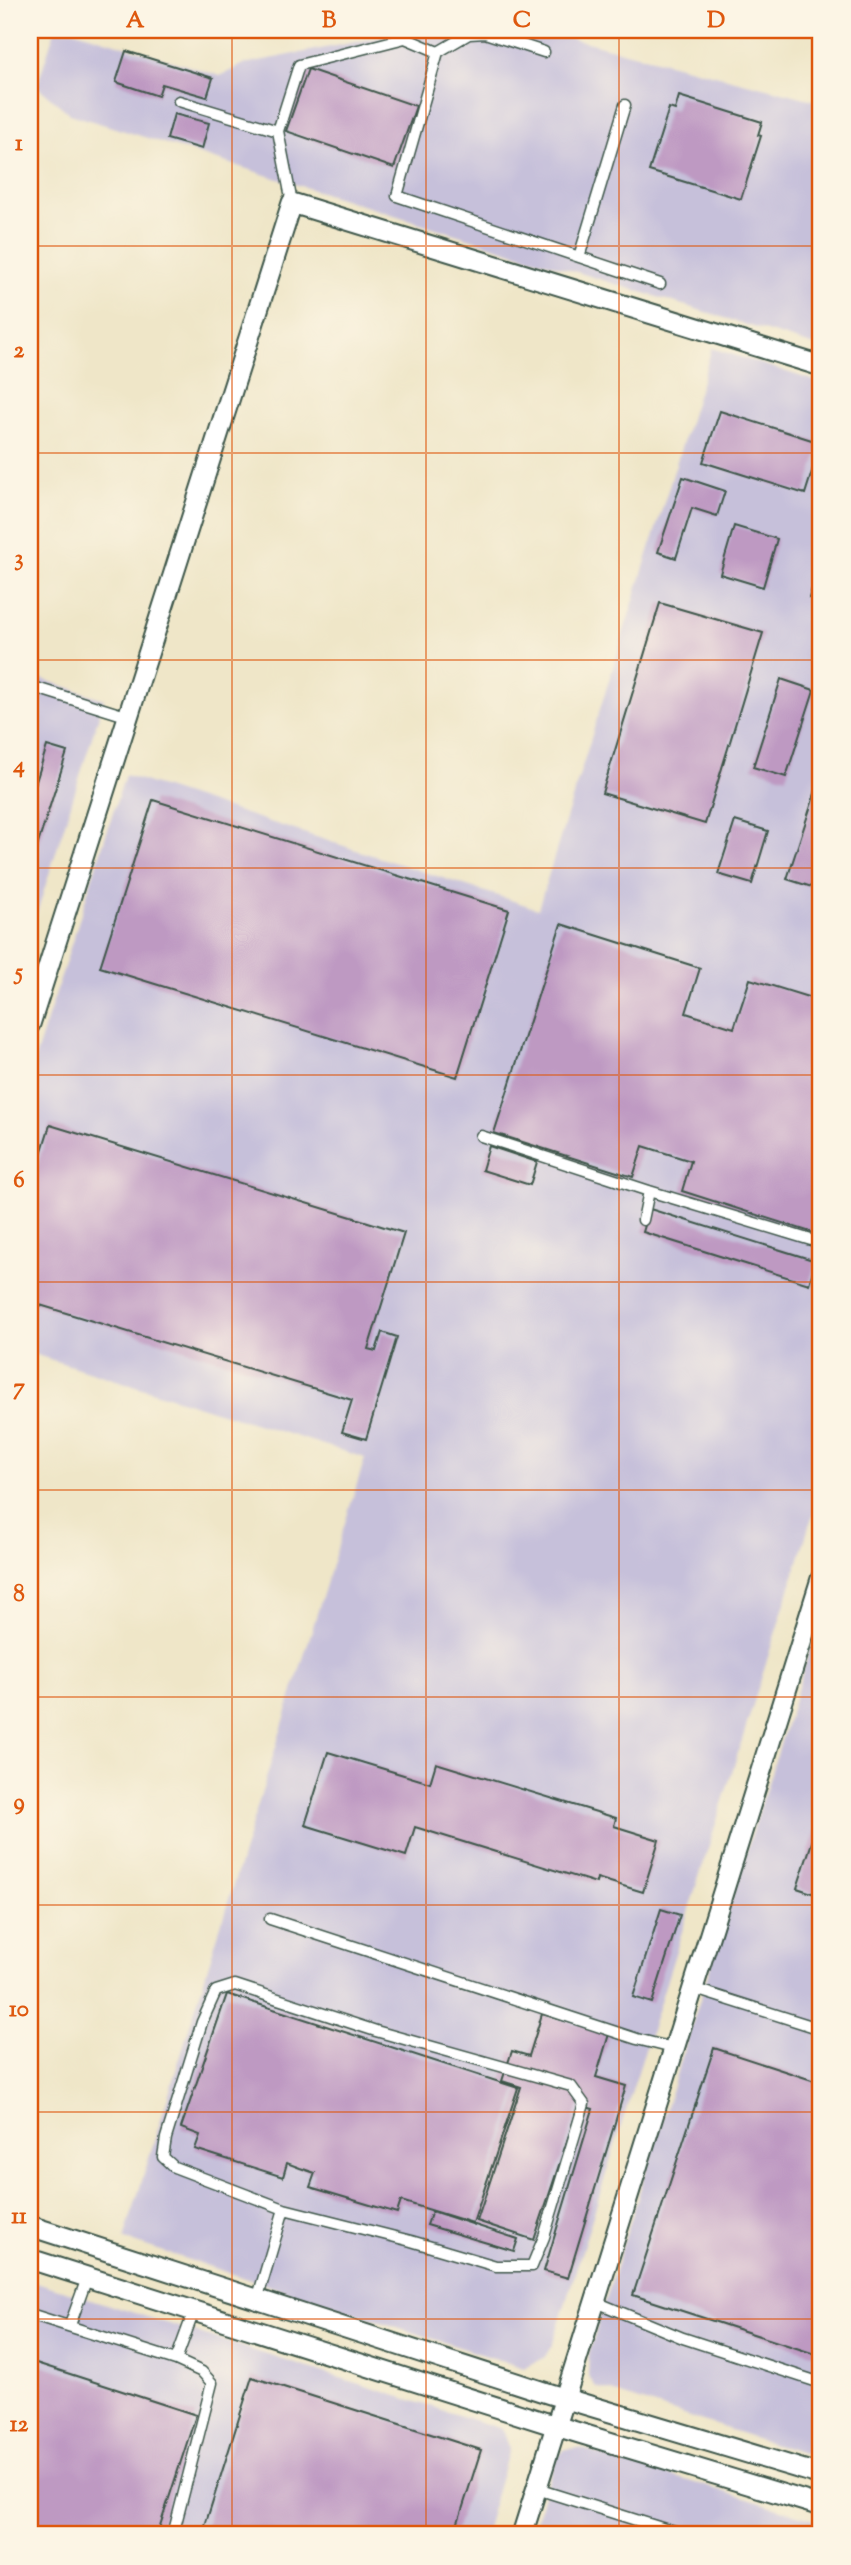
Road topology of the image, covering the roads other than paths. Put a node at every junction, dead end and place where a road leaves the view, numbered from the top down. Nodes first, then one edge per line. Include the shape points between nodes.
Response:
1 (438, 52) junction
2 (544, 52) dead end
3 (179, 101) dead end
4 (625, 105) dead end
5 (278, 131) junction
6 (292, 203) junction
7 (579, 257) junction
8 (660, 284) dead end
9 (821, 366) edge
10 (30, 686) edge
11 (129, 718) junction
12 (30, 1024) edge
13 (481, 1136) dead end
14 (649, 1191) junction
15 (643, 1220) dead end
16 (821, 1243) edge
17 (821, 1579) edge
18 (270, 1919) dead end
19 (692, 1988) junction
20 (821, 2029) edge
21 (673, 2048) junction
22 (284, 2209) junction
23 (30, 2226) edge
24 (30, 2259) edge
25 (88, 2278) junction
26 (257, 2300) junction
27 (596, 2302) junction
28 (194, 2311) junction
29 (30, 2314) edge
30 (70, 2325) junction
31 (176, 2360) junction
32 (821, 2383) edge
33 (565, 2398) junction
34 (556, 2426) junction
35 (821, 2475) edge
36 (537, 2488) junction
37 (821, 2506) edge
38 (173, 2535) edge
39 (522, 2535) edge
40 (684, 2535) edge

1 - 2 lane via 469,34 485,33
1 - 5 lane via 405,38 299,65
1 - 7 lane via 397,196
3 - 5 lane
4 - 7 lane
5 - 6 lane
6 - 9 street
6 - 11 street
7 - 8 lane
10 - 11 lane
11 - 12 street
13 - 14 lane
14 - 15 lane
14 - 16 lane
17 - 19 street
18 - 21 lane
19 - 20 lane
19 - 21 street
21 - 27 street
22 - 22 lane via 174,2167 163,2157 202,2022 216,1991 235,1985 571,2086 584,2104 533,2266 496,2266
22 - 26 lane
23 - 26 street
24 - 25 street
25 - 28 street
25 - 30 lane
26 - 33 street
27 - 32 lane via 683,2338
27 - 33 street
28 - 31 lane
28 - 34 street
29 - 30 lane
30 - 31 lane
31 - 38 lane via 202,2372 212,2383
33 - 34 street
33 - 35 street
34 - 36 street
34 - 37 street
36 - 39 street
36 - 40 lane

